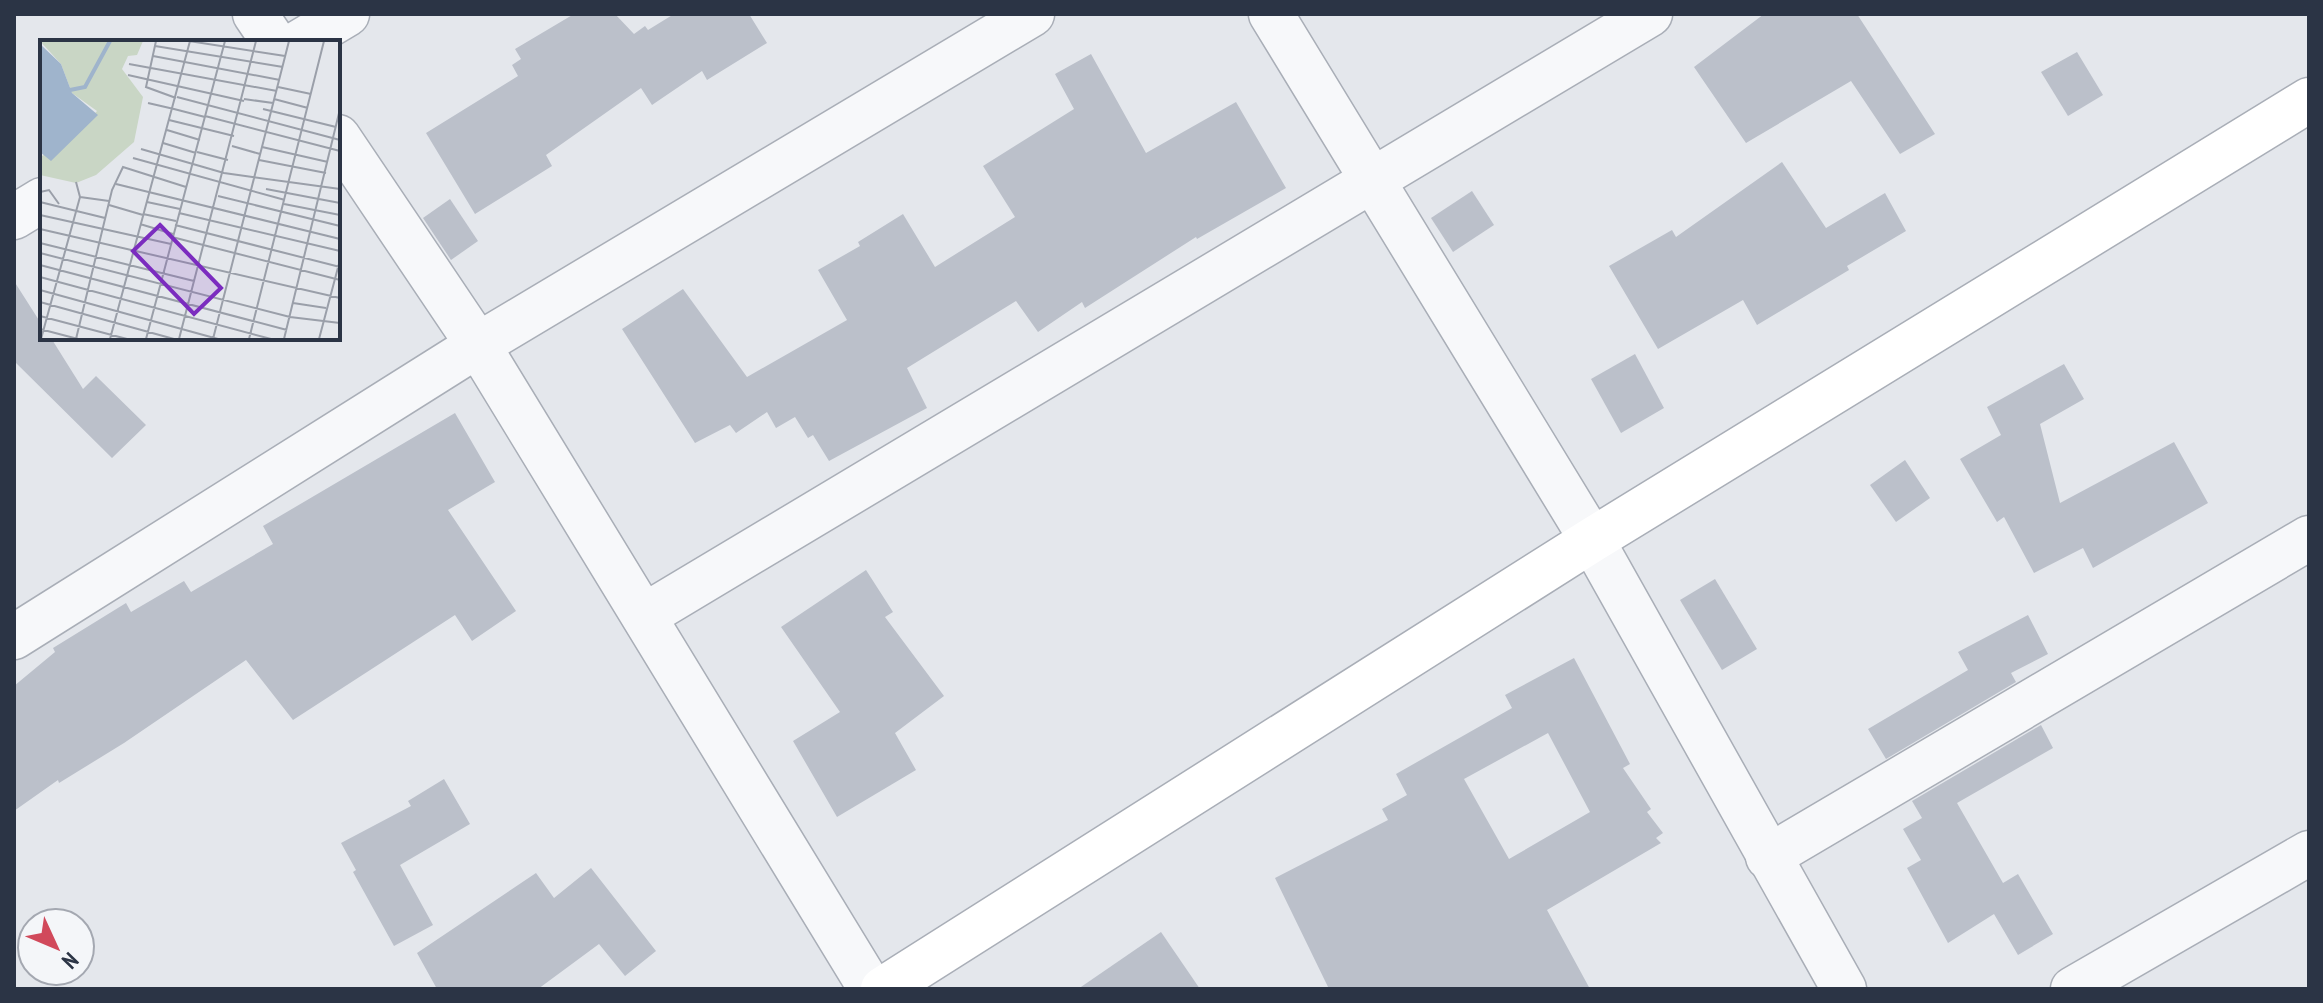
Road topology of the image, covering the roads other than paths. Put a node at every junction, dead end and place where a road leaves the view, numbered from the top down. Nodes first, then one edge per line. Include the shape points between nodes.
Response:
1 (255, 14) edge
2 (347, 14) edge
3 (1032, 14) edge
4 (1271, 14) edge
5 (1650, 14) edge
6 (273, 40) edge
7 (303, 40) edge
8 (2309, 100) edge
9 (340, 140) edge
10 (1372, 180) junction
11 (40, 201) edge
12 (14, 217) edge
13 (478, 345) junction
14 (2309, 538) edge
15 (1592, 540) junction
16 (644, 616) junction
17 (14, 637) edge
18 (2309, 853) edge
19 (1768, 857) junction
20 (871, 989) edge
21 (883, 989) edge
22 (1844, 989) edge
23 (2073, 989) edge

1 - 6 street
2 - 7 street
3 - 13 street
4 - 10 street
5 - 10 street
8 - 15 street
9 - 13 street
10 - 15 street
10 - 16 street
11 - 12 street
13 - 16 street
13 - 17 street
14 - 19 street
15 - 19 street
15 - 21 street
16 - 20 street
18 - 23 street
19 - 22 street

